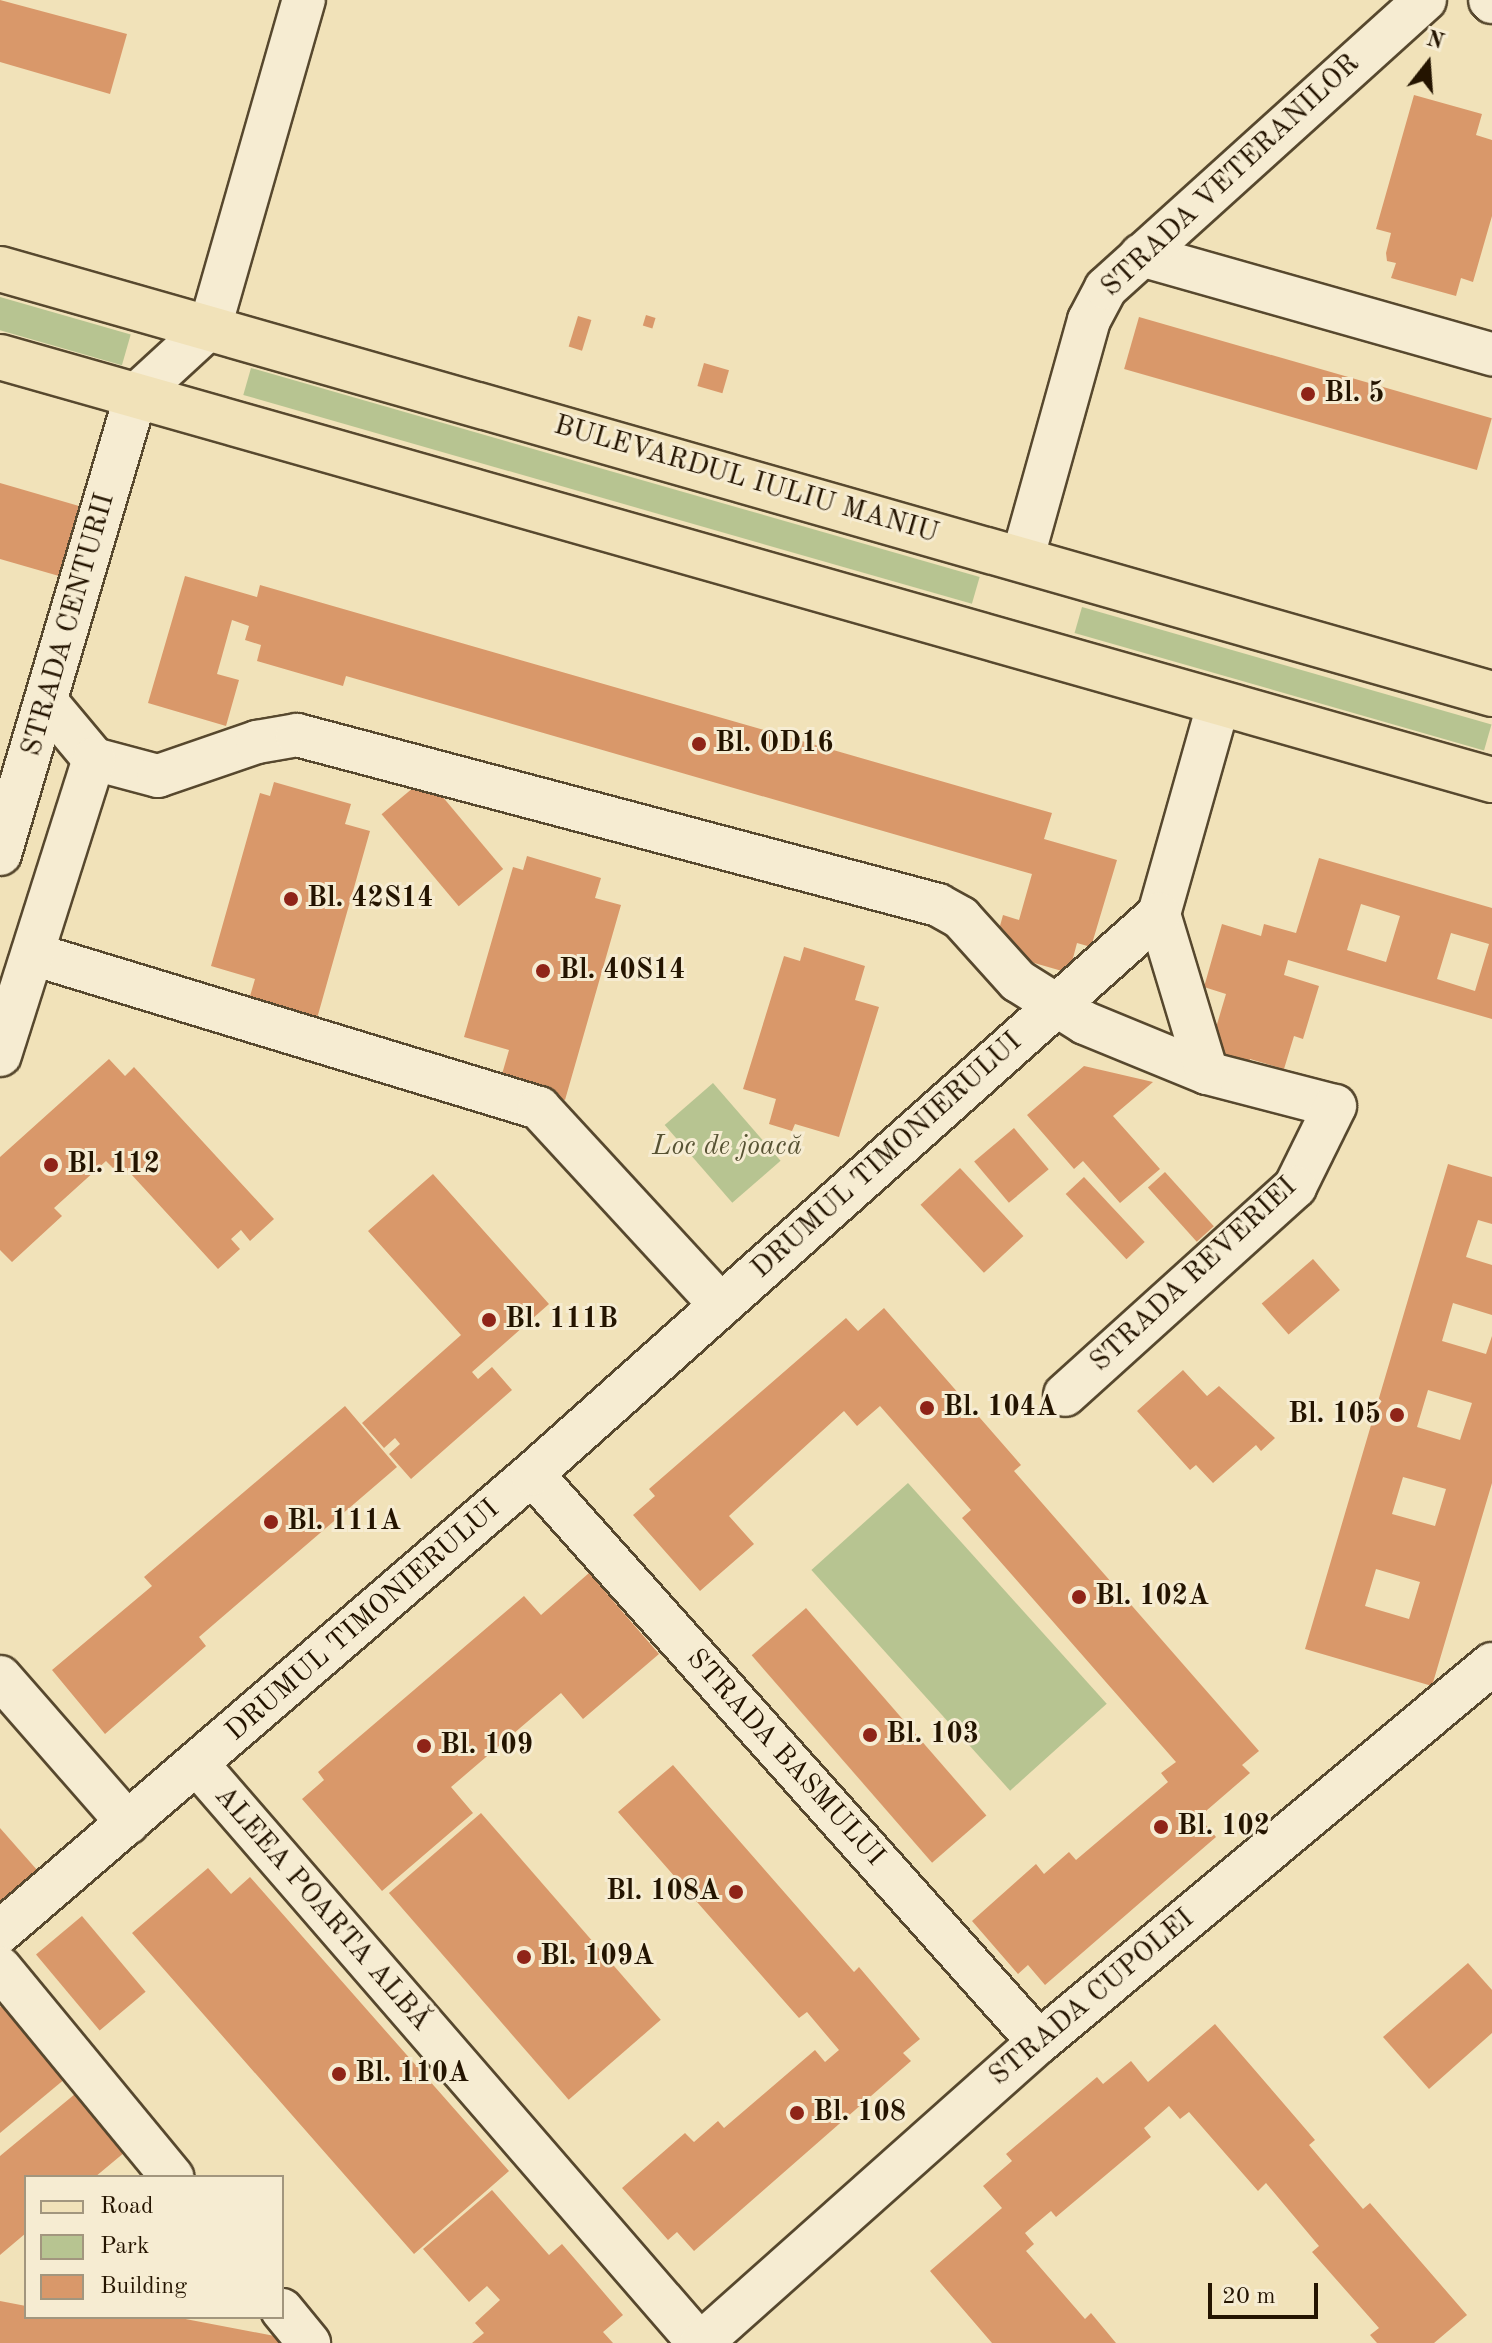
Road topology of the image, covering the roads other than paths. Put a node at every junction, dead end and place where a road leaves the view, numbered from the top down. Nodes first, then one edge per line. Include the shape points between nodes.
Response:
1 (304, 0) edge
2 (1425, 0) edge
3 (1141, 255) junction
4 (0, 269) edge
5 (210, 327) junction
6 (1492, 354) edge
7 (0, 357) edge
8 (136, 395) junction
9 (1022, 560) junction
10 (1492, 694) edge
11 (1219, 702) junction
12 (48, 704) junction
13 (94, 759) junction
14 (1492, 780) edge
15 (0, 854) edge
16 (1159, 914) junction
17 (36, 955) junction
18 (1054, 1007) junction
19 (0, 1055) edge
20 (1207, 1073) junction
21 (721, 1305) junction
22 (1065, 1395) dead end
23 (532, 1474) junction
24 (1492, 1664) edge
25 (0, 1677) edge
26 (198, 1765) junction
27 (128, 1823) junction
28 (0, 1932) edge
29 (0, 1968) edge
30 (1039, 2042) junction
31 (170, 2175) edge
32 (284, 2312) edge
33 (309, 2343) edge
34 (700, 2343) edge

1 - 5 street
2 - 3 street, STRADA VETERANILOR
3 - 6 street
3 - 9 street, STRADA VETERANILOR via 1095,304
4 - 5 main road, BULEVARDUL IULIU MANIU
5 - 8 street
5 - 9 main road, BULEVARDUL IULIU MANIU
7 - 8 main road
8 - 11 main road
8 - 12 street, STRADA CENTURII
9 - 10 main road, BULEVARDUL IULIU MANIU
11 - 14 main road
11 - 16 street
12 - 13 street
12 - 15 street, STRADA CENTURII
13 - 17 street
13 - 18 street via 158,776 257,742 297,735 938,905 961,918 1018,981
16 - 18 street, DRUMUL TIMONIERULUI
16 - 20 street
17 - 19 street
17 - 21 street via 539,1108
18 - 20 street
18 - 21 street, DRUMUL TIMONIERULUI
20 - 22 street, STRADA REVERIEI via 1335,1106 1295,1187
21 - 23 street, DRUMUL TIMONIERULUI
23 - 26 street, DRUMUL TIMONIERULUI
23 - 30 street, STRADA BASMULUI
24 - 30 street, STRADA CUPOLEI
25 - 27 street
26 - 27 street, DRUMUL TIMONIERULUI
26 - 34 street, ALEEA POARTA ALBĂ
27 - 28 street, DRUMUL TIMONIERULUI
29 - 31 street
30 - 34 street, STRADA CUPOLEI
32 - 33 street

